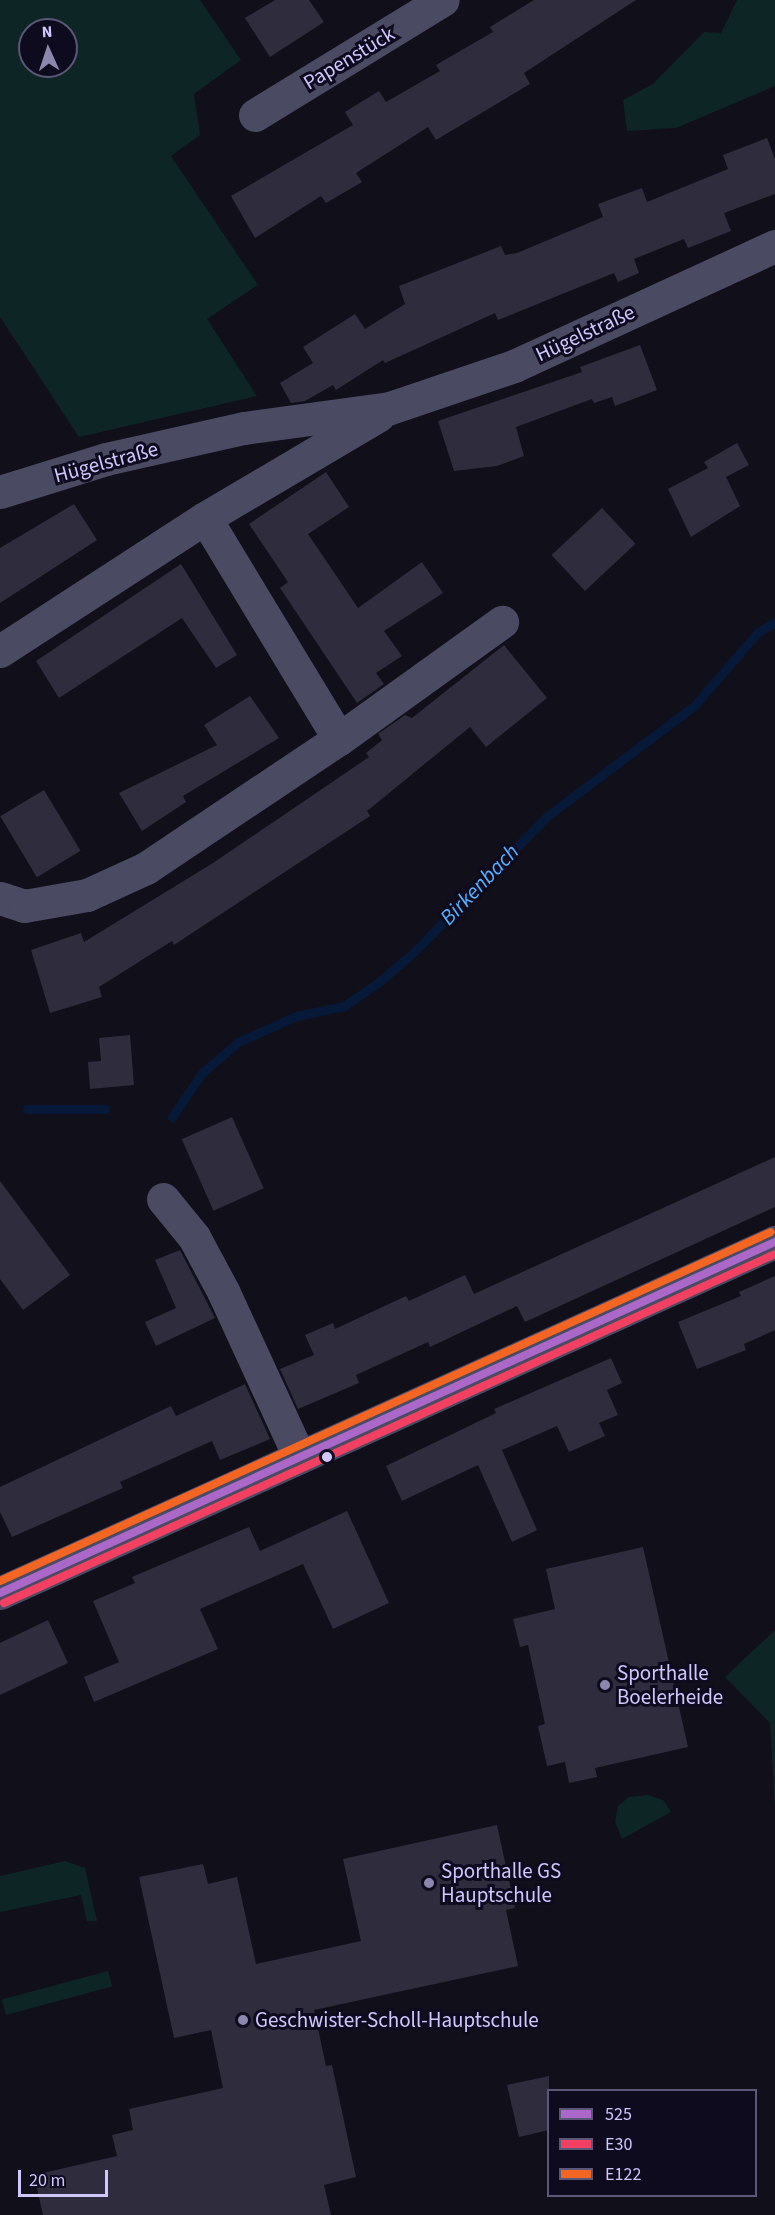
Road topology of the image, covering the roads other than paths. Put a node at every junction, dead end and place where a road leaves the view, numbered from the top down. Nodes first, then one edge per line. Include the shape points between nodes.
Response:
1 (443, 0) edge
2 (255, 115) dead end
3 (775, 246) edge
4 (390, 408) junction
5 (0, 492) edge
6 (204, 518) junction
7 (502, 622) dead end
8 (0, 651) edge
9 (339, 740) junction
10 (0, 897) edge
11 (163, 1199) dead end
12 (775, 1242) edge
13 (299, 1456) junction
14 (3, 1583) edge

1 - 2 street, Papenstück
3 - 4 street, Hügelstraße via 514,366
4 - 5 street, Hügelstraße via 244,428 106,459
4 - 6 street, Hügelstraße
6 - 8 street, Hügelstraße
6 - 9 street
7 - 9 street
9 - 10 street via 146,868 87,895 24,906
11 - 13 street via 194,1237 223,1291
12 - 13 street
13 - 14 street

